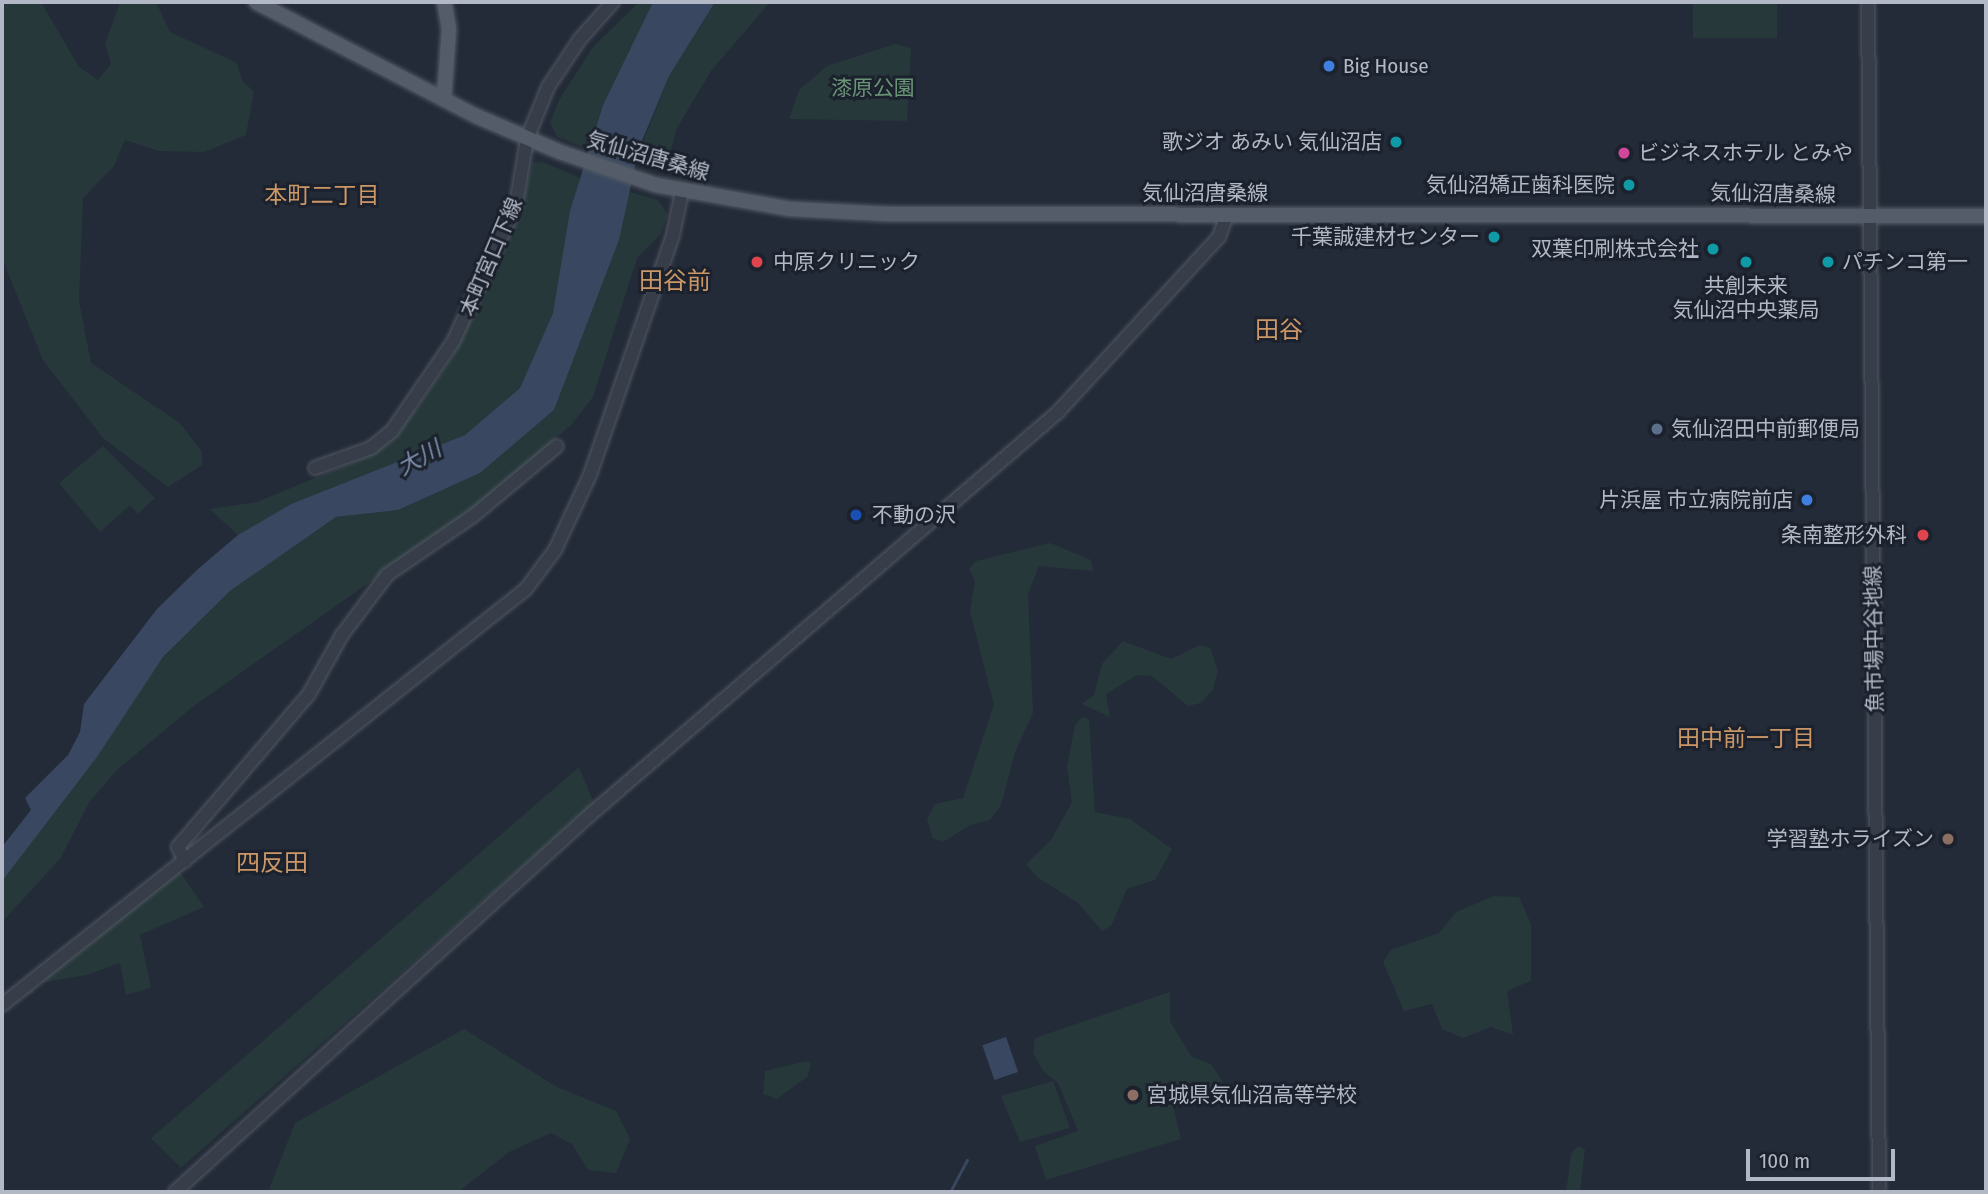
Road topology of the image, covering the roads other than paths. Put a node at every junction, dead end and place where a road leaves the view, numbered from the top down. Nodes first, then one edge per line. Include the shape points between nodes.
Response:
1 (256, 2) edge
2 (444, 2) edge
3 (613, 2) edge
4 (1868, 2) edge
5 (444, 99) junction
6 (527, 139) junction
7 (682, 191) junction
8 (1227, 215) junction
9 (1871, 216) junction
10 (1986, 216) edge
11 (557, 446) dead end
12 (315, 468) dead end
13 (185, 861) junction
14 (2, 1005) edge
15 (175, 1192) edge
16 (1879, 1192) edge

1 - 5 main road, 気仙沼唐桑線
2 - 5 main road via 449,29
3 - 6 street, 本町宮口下線 via 562,64
4 - 9 street, 魚市場中谷地線
5 - 6 main road, 気仙沼唐桑線
6 - 7 main road, 気仙沼唐桑線
6 - 12 street, 本町宮口下線 via 516,205 453,342 392,431 371,448
7 - 8 main road, 気仙沼唐桑線 via 840,213
7 - 13 street via 673,235 599,451 555,550 526,589
8 - 9 main road, 気仙沼唐桑線
8 - 15 street via 1219,237 1058,412 591,814
9 - 10 main road, 気仙沼唐桑線
9 - 16 street, 魚市場中谷地線
11 - 13 street via 473,516 387,575 342,635 309,694 178,847
13 - 14 street

